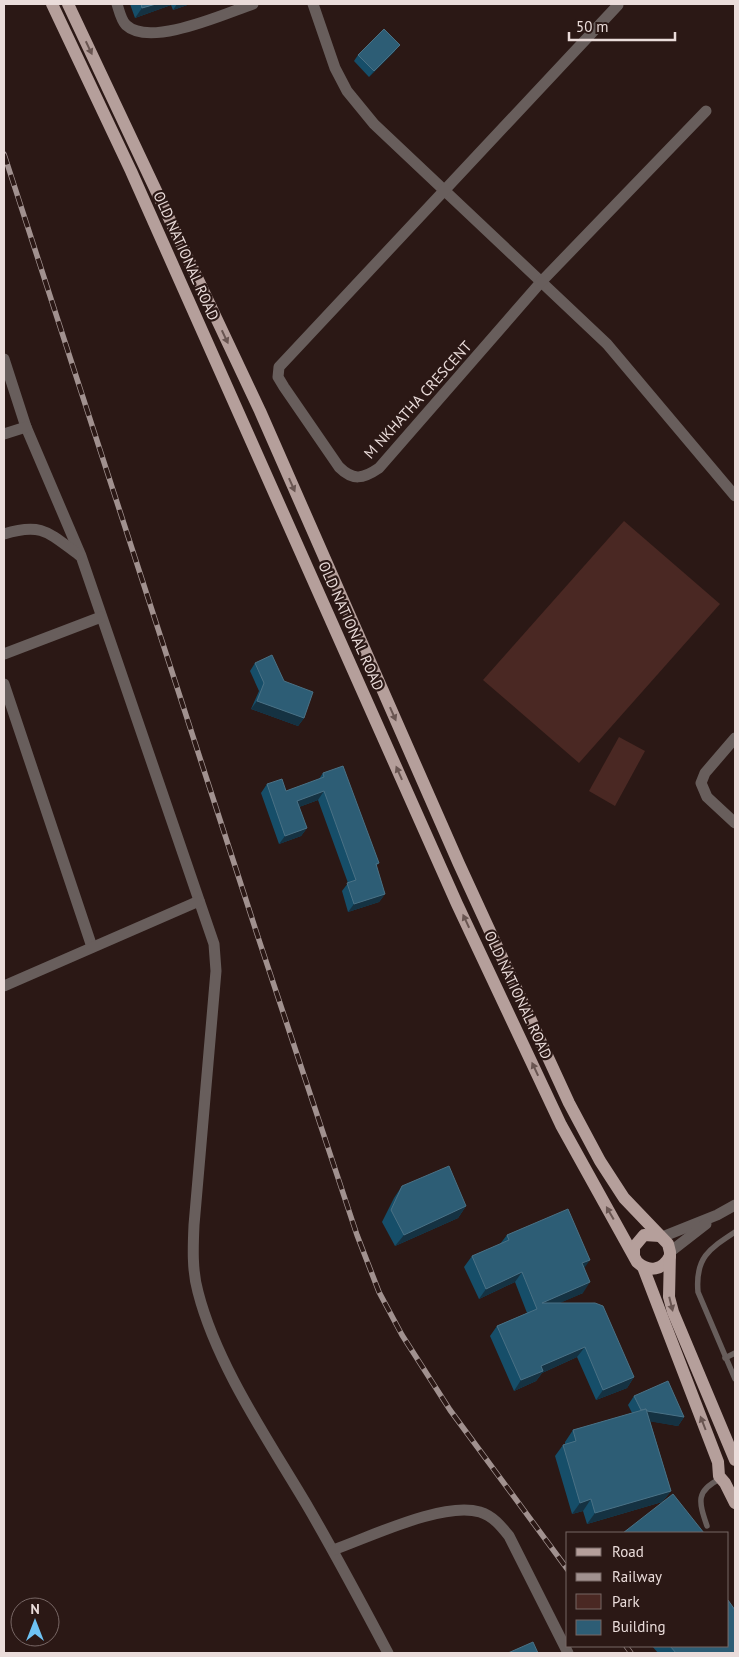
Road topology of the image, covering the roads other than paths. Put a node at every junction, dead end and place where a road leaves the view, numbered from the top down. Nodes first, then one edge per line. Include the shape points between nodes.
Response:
1 (52, 4) edge
2 (68, 4) edge
3 (117, 4) edge
4 (253, 4) edge
5 (313, 4) edge
6 (618, 6) dead end
7 (706, 111) dead end
8 (444, 190) junction
9 (541, 282) junction
10 (4, 359) edge
11 (26, 427) junction
12 (4, 434) edge
13 (735, 496) edge
14 (4, 534) edge
15 (81, 556) junction
16 (100, 617) junction
17 (4, 654) edge
18 (4, 684) edge
19 (735, 738) edge
20 (735, 822) edge
21 (199, 901) junction
22 (92, 947) junction
23 (4, 986) edge
24 (735, 1205) edge
25 (717, 1215) junction
26 (735, 1232) edge
27 (661, 1236) junction
28 (670, 1254) junction
29 (634, 1255) junction
30 (642, 1267) junction
31 (735, 1353) edge
32 (725, 1358) junction
33 (735, 1379) edge
34 (735, 1460) edge
35 (725, 1479) edge
36 (735, 1503) edge
37 (707, 1526) dead end
38 (333, 1550) junction
39 (388, 1653) edge
40 (568, 1653) edge

29 -> 1 main road, OLD NATIONAL ROAD via 561,1126 131,171
2 -> 27 main road, OLD NATIONAL ROAD via 260,411 459,864 565,1094 619,1190
3 - 4 street via 126,25 149,33 170,32
5 - 8 street via 335,68 347,91 374,124
6 - 8 street, M NKHATHA CRESCENT
7 - 9 street, M NKHATHA CRESCENT
8 - 9 street
8 - 9 street, M NKHATHA CRESCENT via 279,367 278,377 284,388 347,475 356,478 379,468
9 - 13 street via 608,344
10 - 11 street
11 - 12 street
11 - 15 street
14 - 15 street via 25,527 40,529
15 - 16 street
16 - 17 street
16 - 21 street
18 - 22 street
19 - 20 street via 705,773 701,784 707,797
21 - 22 street
21 - 38 street via 214,944 216,971 194,1225 193,1257 198,1292 212,1332 241,1394
22 - 23 street
24 - 25 street
25 - 27 street
25 - 28 street
26 - 32 lane via 707,1252 698,1272 698,1292
27 - 28 main road, OLD NATIONAL ROAD via 668,1244
27 - 29 main road via 644,1235 634,1247
28 - 30 main road via 656,1269
28 -> 34 main road, OLD NATIONAL ROAD via 669,1297 673,1312
29 - 30 main road, OLD NATIONAL ROAD
35 -> 30 main road, OLD NATIONAL ROAD
31 - 32 lane
32 - 33 lane
34 - 35 main road, OLD NATIONAL ROAD via 726,1460
35 - 36 main road, OLD NATIONAL ROAD
35 - 37 lane via 706,1486 702,1491
38 - 39 street
38 - 40 street via 436,1513 481,1512 495,1519 509,1536

